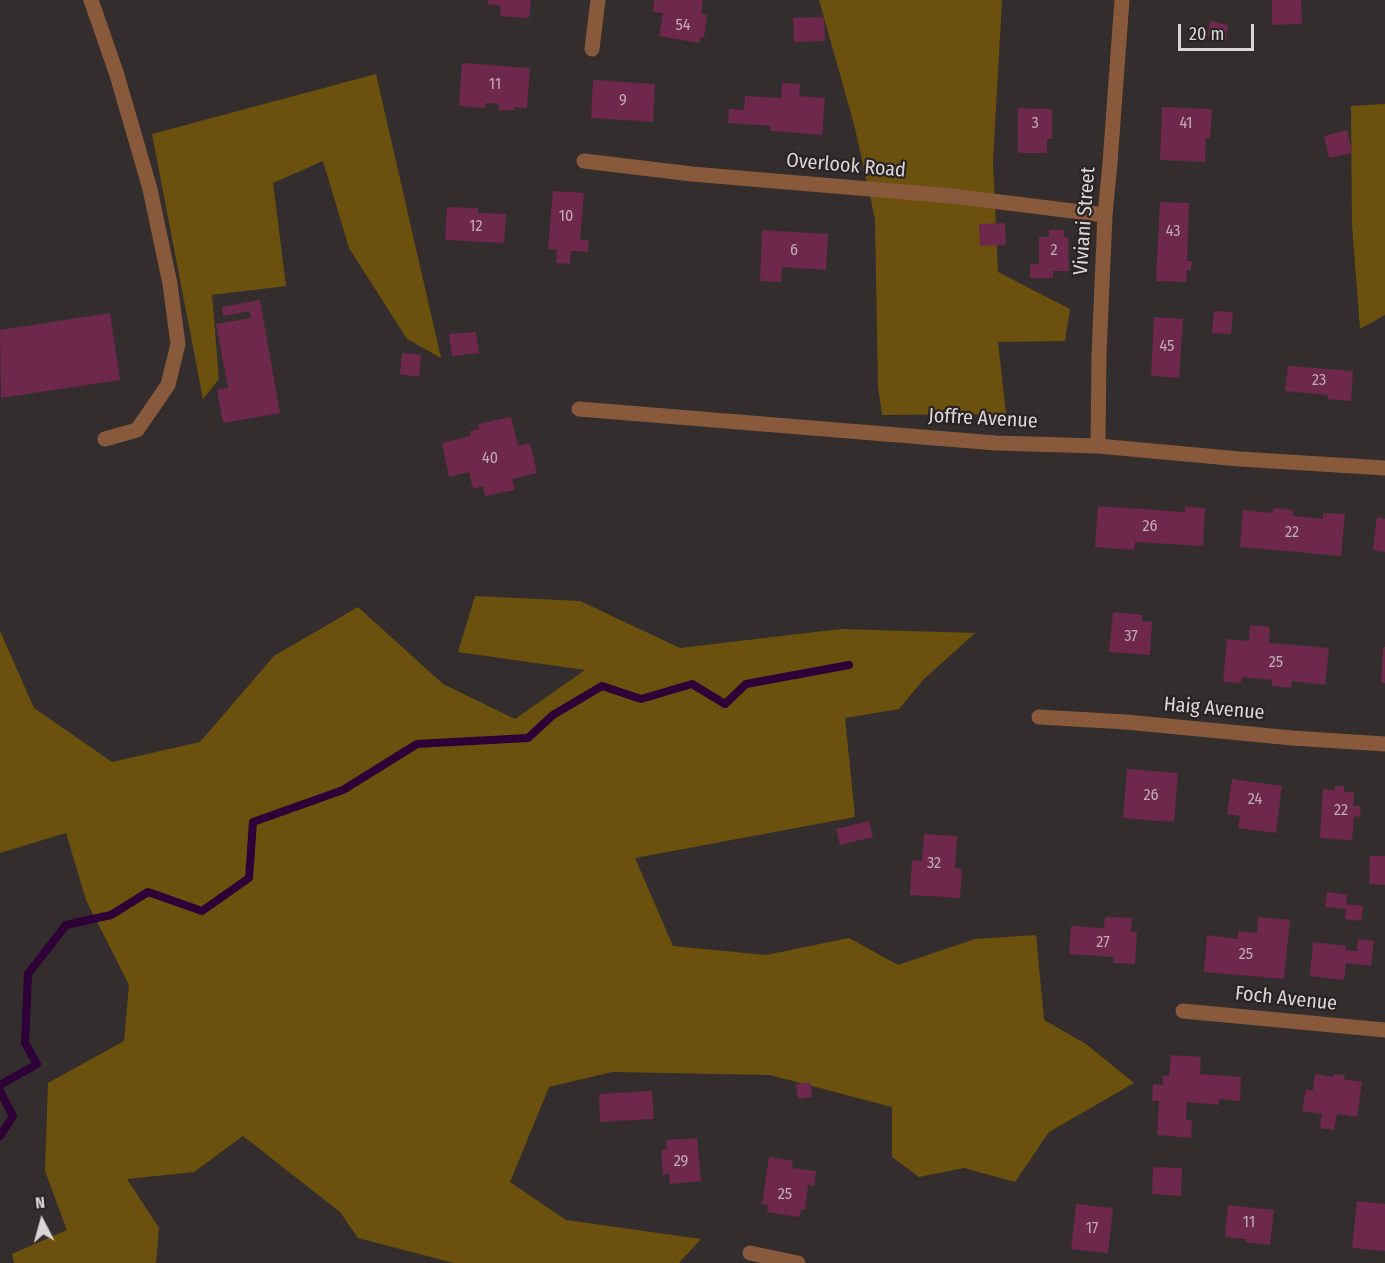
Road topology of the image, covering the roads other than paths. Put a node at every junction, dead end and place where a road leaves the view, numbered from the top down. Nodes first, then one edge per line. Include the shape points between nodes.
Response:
1 (91, 0) edge
2 (598, 0) edge
3 (1122, 0) edge
4 (592, 49) dead end
5 (584, 161) dead end
6 (1105, 215) junction
7 (579, 409) dead end
8 (105, 439) dead end
9 (1098, 446) junction
10 (1385, 468) edge
11 (1039, 717) dead end
12 (1385, 744) edge
13 (1183, 1011) dead end
14 (1385, 1030) edge
15 (750, 1253) dead end
16 (798, 1263) edge

1 - 8 street via 150,189 178,344 168,384 137,430
2 - 4 street
3 - 6 street, Viviani Street
5 - 6 street, Overlook Road via 952,196
6 - 9 street, Viviani Street
7 - 9 street, Joffre Avenue via 996,443
9 - 10 street, Joffre Avenue
11 - 12 street, Haig Avenue
13 - 14 street, Foch Avenue
15 - 16 street

